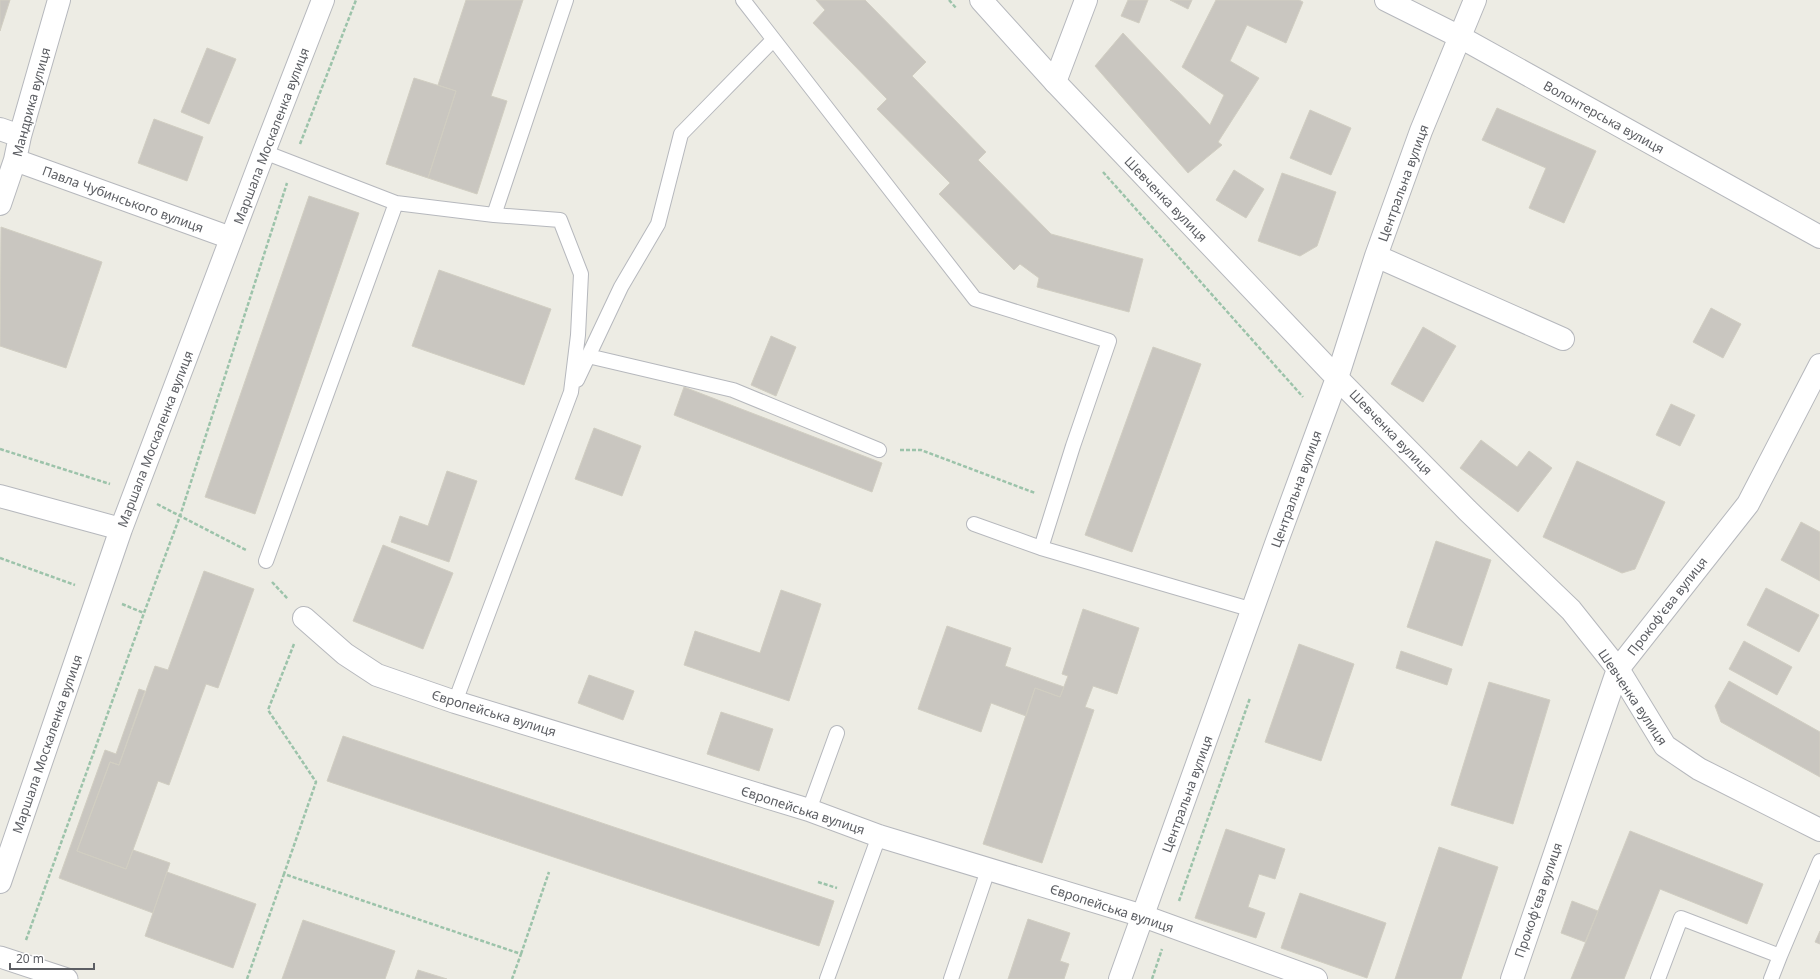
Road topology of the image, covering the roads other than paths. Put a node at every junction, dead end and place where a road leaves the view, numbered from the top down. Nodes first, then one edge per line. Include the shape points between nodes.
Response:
1 (59, 0) edge
2 (324, 0) edge
3 (566, 0) edge
4 (742, 0) edge
5 (982, 0) edge
6 (1086, 0) edge
7 (1386, 0) edge
8 (1475, 0) edge
9 (1460, 37) junction
10 (773, 40) junction
11 (1055, 82) junction
12 (10, 132) edge
13 (264, 152) junction
14 (16, 160) junction
15 (396, 203) junction
16 (0, 204) edge
17 (494, 215) junction
18 (1820, 237) edge
19 (231, 238) junction
20 (1376, 256) junction
21 (1563, 339) dead end
22 (588, 356) junction
23 (1820, 365) edge
24 (1338, 378) junction
25 (571, 392) junction
26 (879, 450) road end
27 (0, 496) edge
28 (974, 524) dead end
29 (121, 529) junction
30 (1041, 548) junction
31 (266, 561) road end
32 (1253, 610) junction
33 (304, 618) road end
34 (1618, 669) junction
35 (455, 702) junction
36 (837, 733) dead end
37 (809, 810) junction
38 (1820, 830) edge
39 (879, 836) junction
40 (5, 851) edge
41 (1820, 861) edge
42 (988, 870) junction
43 (0, 882) edge
44 (1144, 916) junction
45 (1780, 956) junction
46 (9, 960) edge
47 (67, 979) edge
48 (827, 979) edge
49 (951, 979) edge
50 (1120, 979) edge
51 (1316, 979) edge
52 (1512, 979) edge
53 (1658, 979) edge
54 (1771, 979) edge

1 - 12 street, Мандрика вулиця
2 - 13 street, Маршала Москаленка вулиця
3 - 17 lane
4 - 10 lane
5 - 11 street, Шевченка вулиця
6 - 11 street
7 - 9 street, Волонтерська вулиця
8 - 9 street, Центральна вулиця
9 - 18 street, Волонтерська вулиця
9 - 20 street, Центральна вулиця via 1421,131
10 - 22 lane via 680,134 658,224 621,287
10 - 30 lane via 975,299 1109,341
11 - 24 street, Шевченка вулиця
12 - 14 street, Мандрика вулиця
13 - 15 lane
13 - 19 street, Маршала Москаленка вулиця
14 - 16 street, Мандрика вулиця
14 - 19 street, Павла Чубинського вулиця
15 - 17 lane
15 - 31 lane
17 - 25 lane via 560,220 581,274 578,336
19 - 29 street, Маршала Москаленка вулиця
20 - 21 street
20 - 24 street, Центральна вулиця
22 - 25 lane
22 - 26 lane via 733,390
23 - 34 street, Прокоф'єва вулиця via 1748,504
24 - 32 street, Центральна вулиця
24 - 34 street, Шевченка вулиця via 1467,510 1571,610
25 - 35 lane
27 - 29 street
28 - 30 lane
29 - 40 street, Маршала Москаленка вулиця
30 - 32 lane
32 - 44 street, Центральна вулиця
33 - 35 street, Європейська вулиця via 345,654 377,675
34 - 38 street, Шевченка вулиця via 1665,746 1699,769
34 - 52 street, Прокоф'єва вулиця
35 - 37 street, Європейська вулиця
36 - 37 lane
37 - 39 street, Європейська вулиця
39 - 42 street, Європейська вулиця
39 - 48 lane
40 - 43 street, Маршала Москаленка вулиця
41 - 45 lane
42 - 44 street, Європейська вулиця
42 - 49 lane
44 - 50 street, Центральна вулиця
44 - 51 street, Європейська вулиця
45 - 53 lane via 1681,918
45 - 54 lane
46 - 47 street

